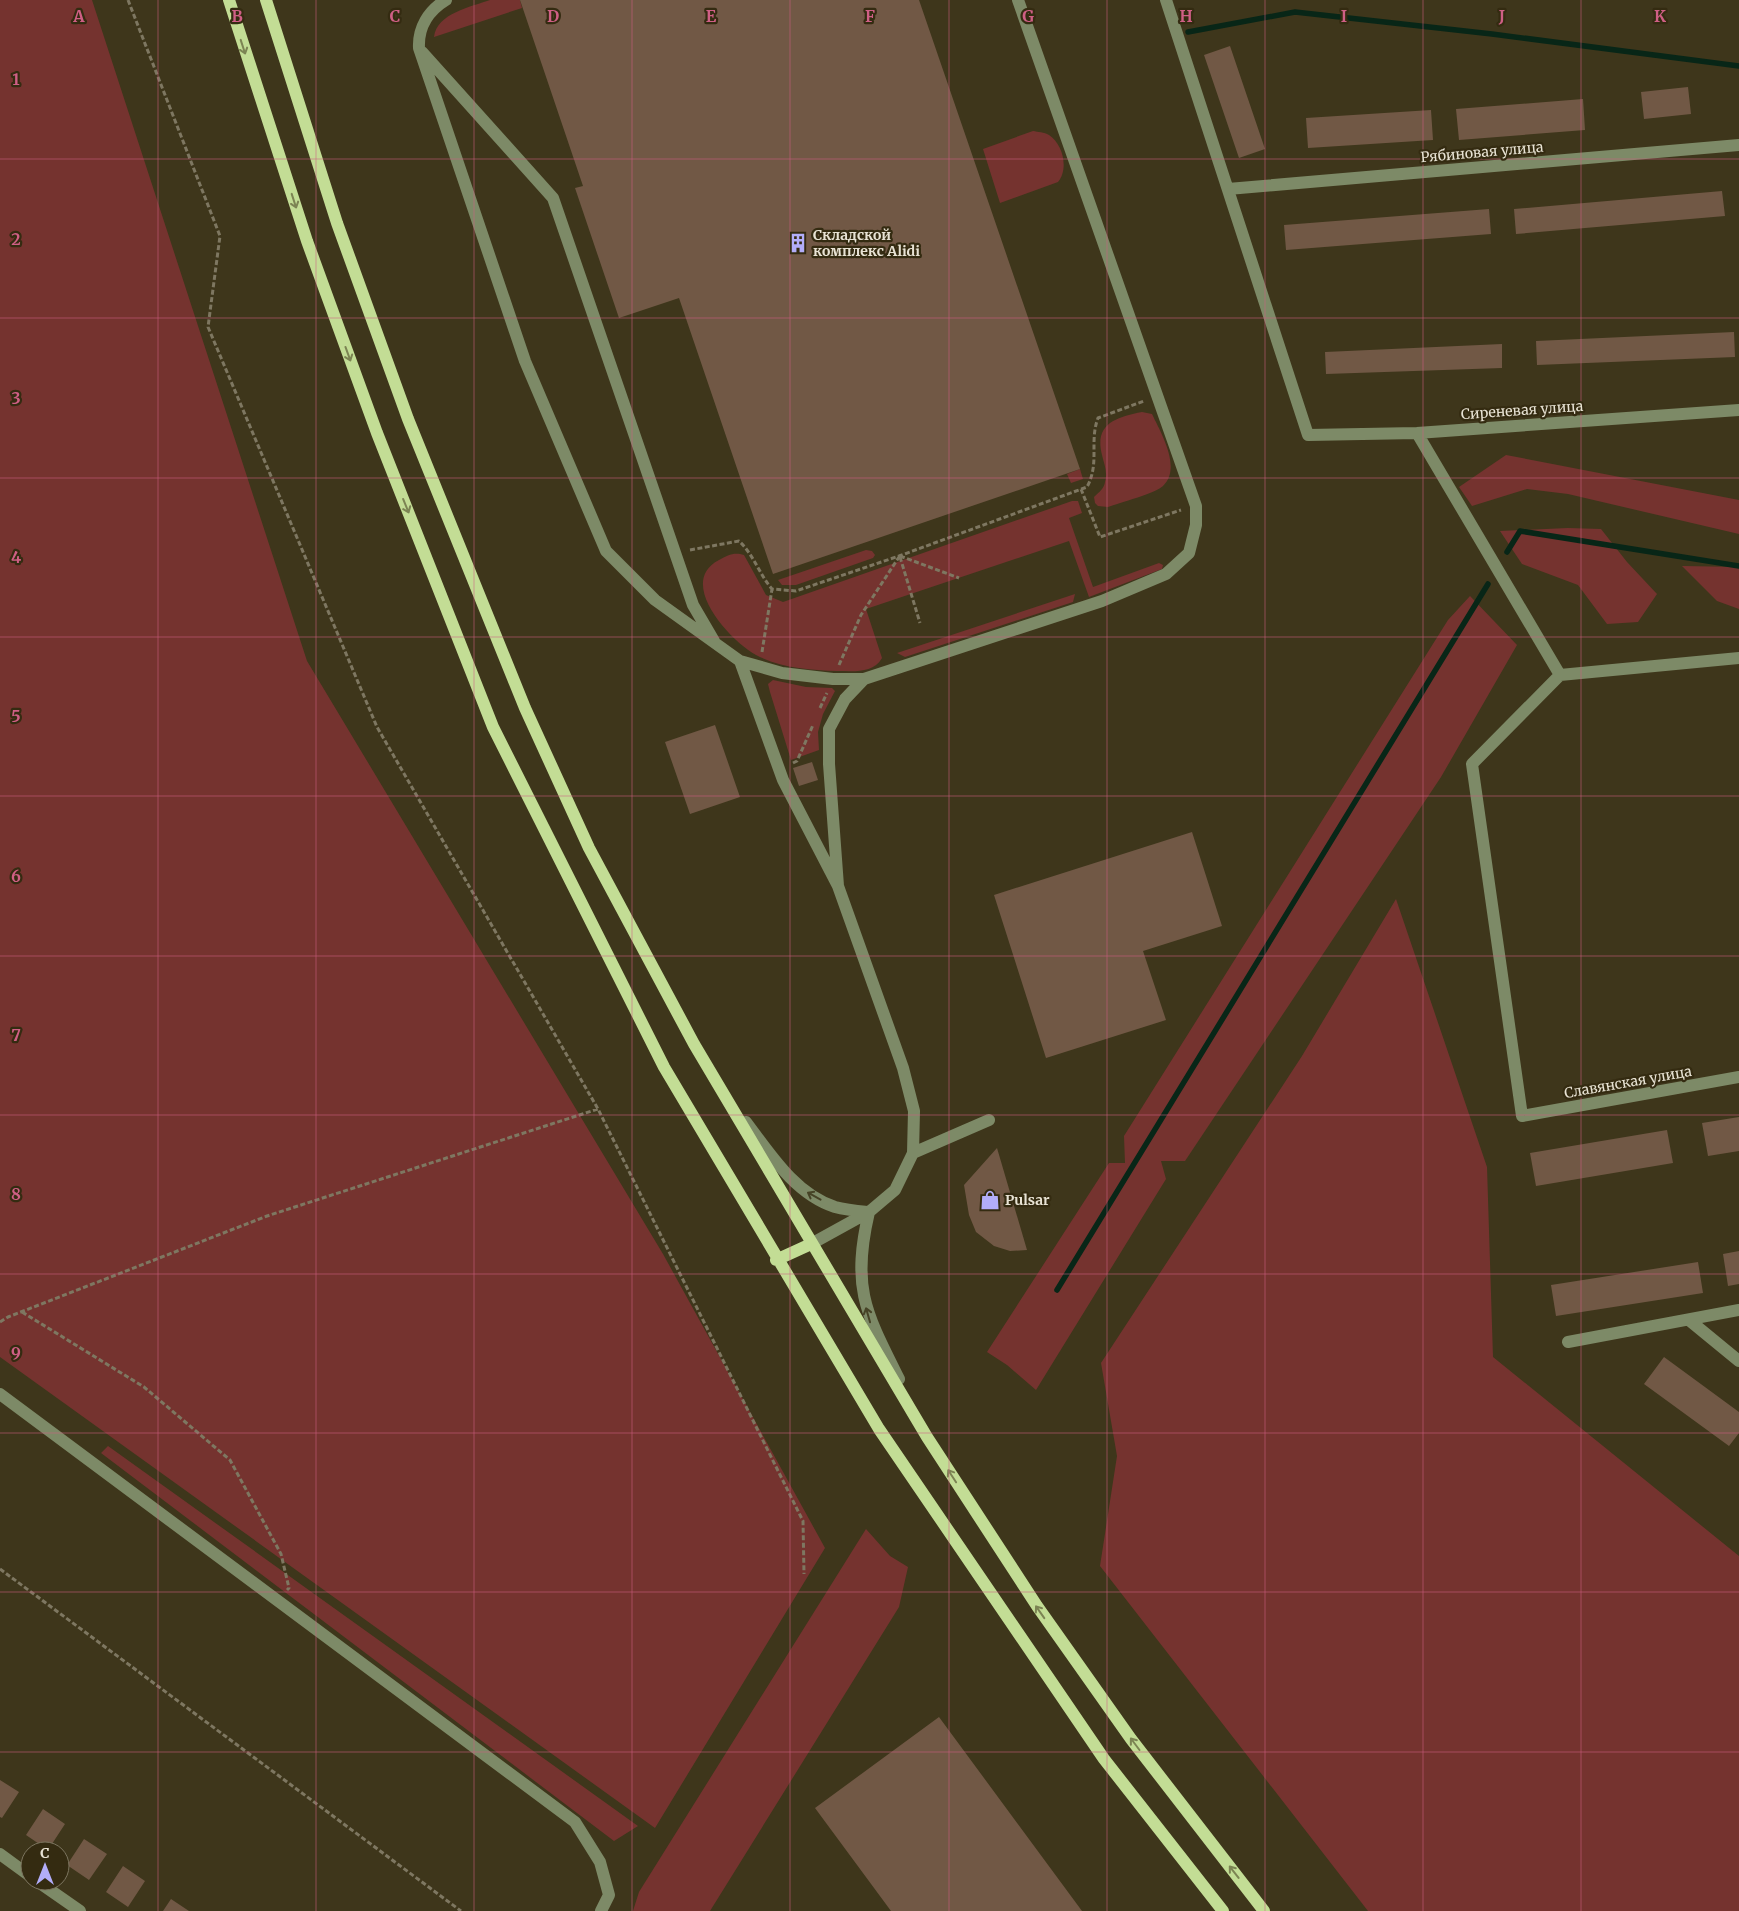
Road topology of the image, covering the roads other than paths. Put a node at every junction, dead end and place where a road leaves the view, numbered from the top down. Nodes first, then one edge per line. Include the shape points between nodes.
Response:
1 (229, 0) edge
2 (266, 0) edge
3 (446, 0) edge
4 (1018, 0) edge
5 (1166, 0) edge
6 (419, 48) junction
7 (1739, 145) edge
8 (1228, 189) junction
9 (1739, 410) edge
10 (1417, 432) junction
11 (717, 645) junction
12 (1739, 658) edge
13 (740, 661) junction
14 (1560, 675) junction
15 (864, 679) junction
16 (838, 886) junction
17 (1739, 1077) edge
18 (718, 1085) junction
19 (989, 1120) dead end
20 (913, 1153) junction
21 (869, 1212) junction
22 (811, 1244) junction
23 (776, 1260) junction
24 (1739, 1310) edge
25 (1689, 1320) junction
26 (1568, 1342) dead end
27 (1739, 1361) edge
28 (0, 1394) edge
29 (927, 1437) junction
30 (0, 1854) edge
31 (20, 1869) edge
32 (52, 1891) edge
33 (80, 1911) edge
34 (602, 1911) edge
35 (1223, 1911) edge
36 (1264, 1911) edge

1 -> 23 main road via 306,241 493,727 664,1067
2 - 18 main road via 337,223 408,419 522,699 589,848
3 - 6 street via 424,20 418,35
4 - 15 street via 1196,506 1196,525 1189,553 1166,574 1086,606
5 - 8 street
6 - 11 street via 553,198 693,605
6 - 11 street via 525,361 606,551 655,600
7 - 8 street, Рябиновая улица
8 - 10 street, Сиреневая улица via 1308,435
9 - 10 street, Сиреневая улица
10 - 14 street
11 - 13 street
12 - 14 street
13 - 15 street via 782,673
13 - 16 street via 783,780
14 - 17 street, Славянская улица via 1472,764 1522,1116
15 - 16 street via 845,699 829,729
16 - 20 street via 903,1068 914,1110
21 -> 18 street via 834,1206 802,1189 774,1160
18 - 22 main road
19 - 20 street
20 - 21 street via 894,1190
21 - 22 street
29 -> 21 street via 870,1321 863,1296 860,1266
22 - 23 main road
22 - 29 main road
23 - 35 main road via 879,1430 1099,1750
24 - 25 street
25 - 26 street
25 - 27 street
28 - 34 street via 575,1822 600,1862 609,1895
36 -> 29 main road via 1108,1707 1020,1582
30 - 31 street
32 - 33 street

